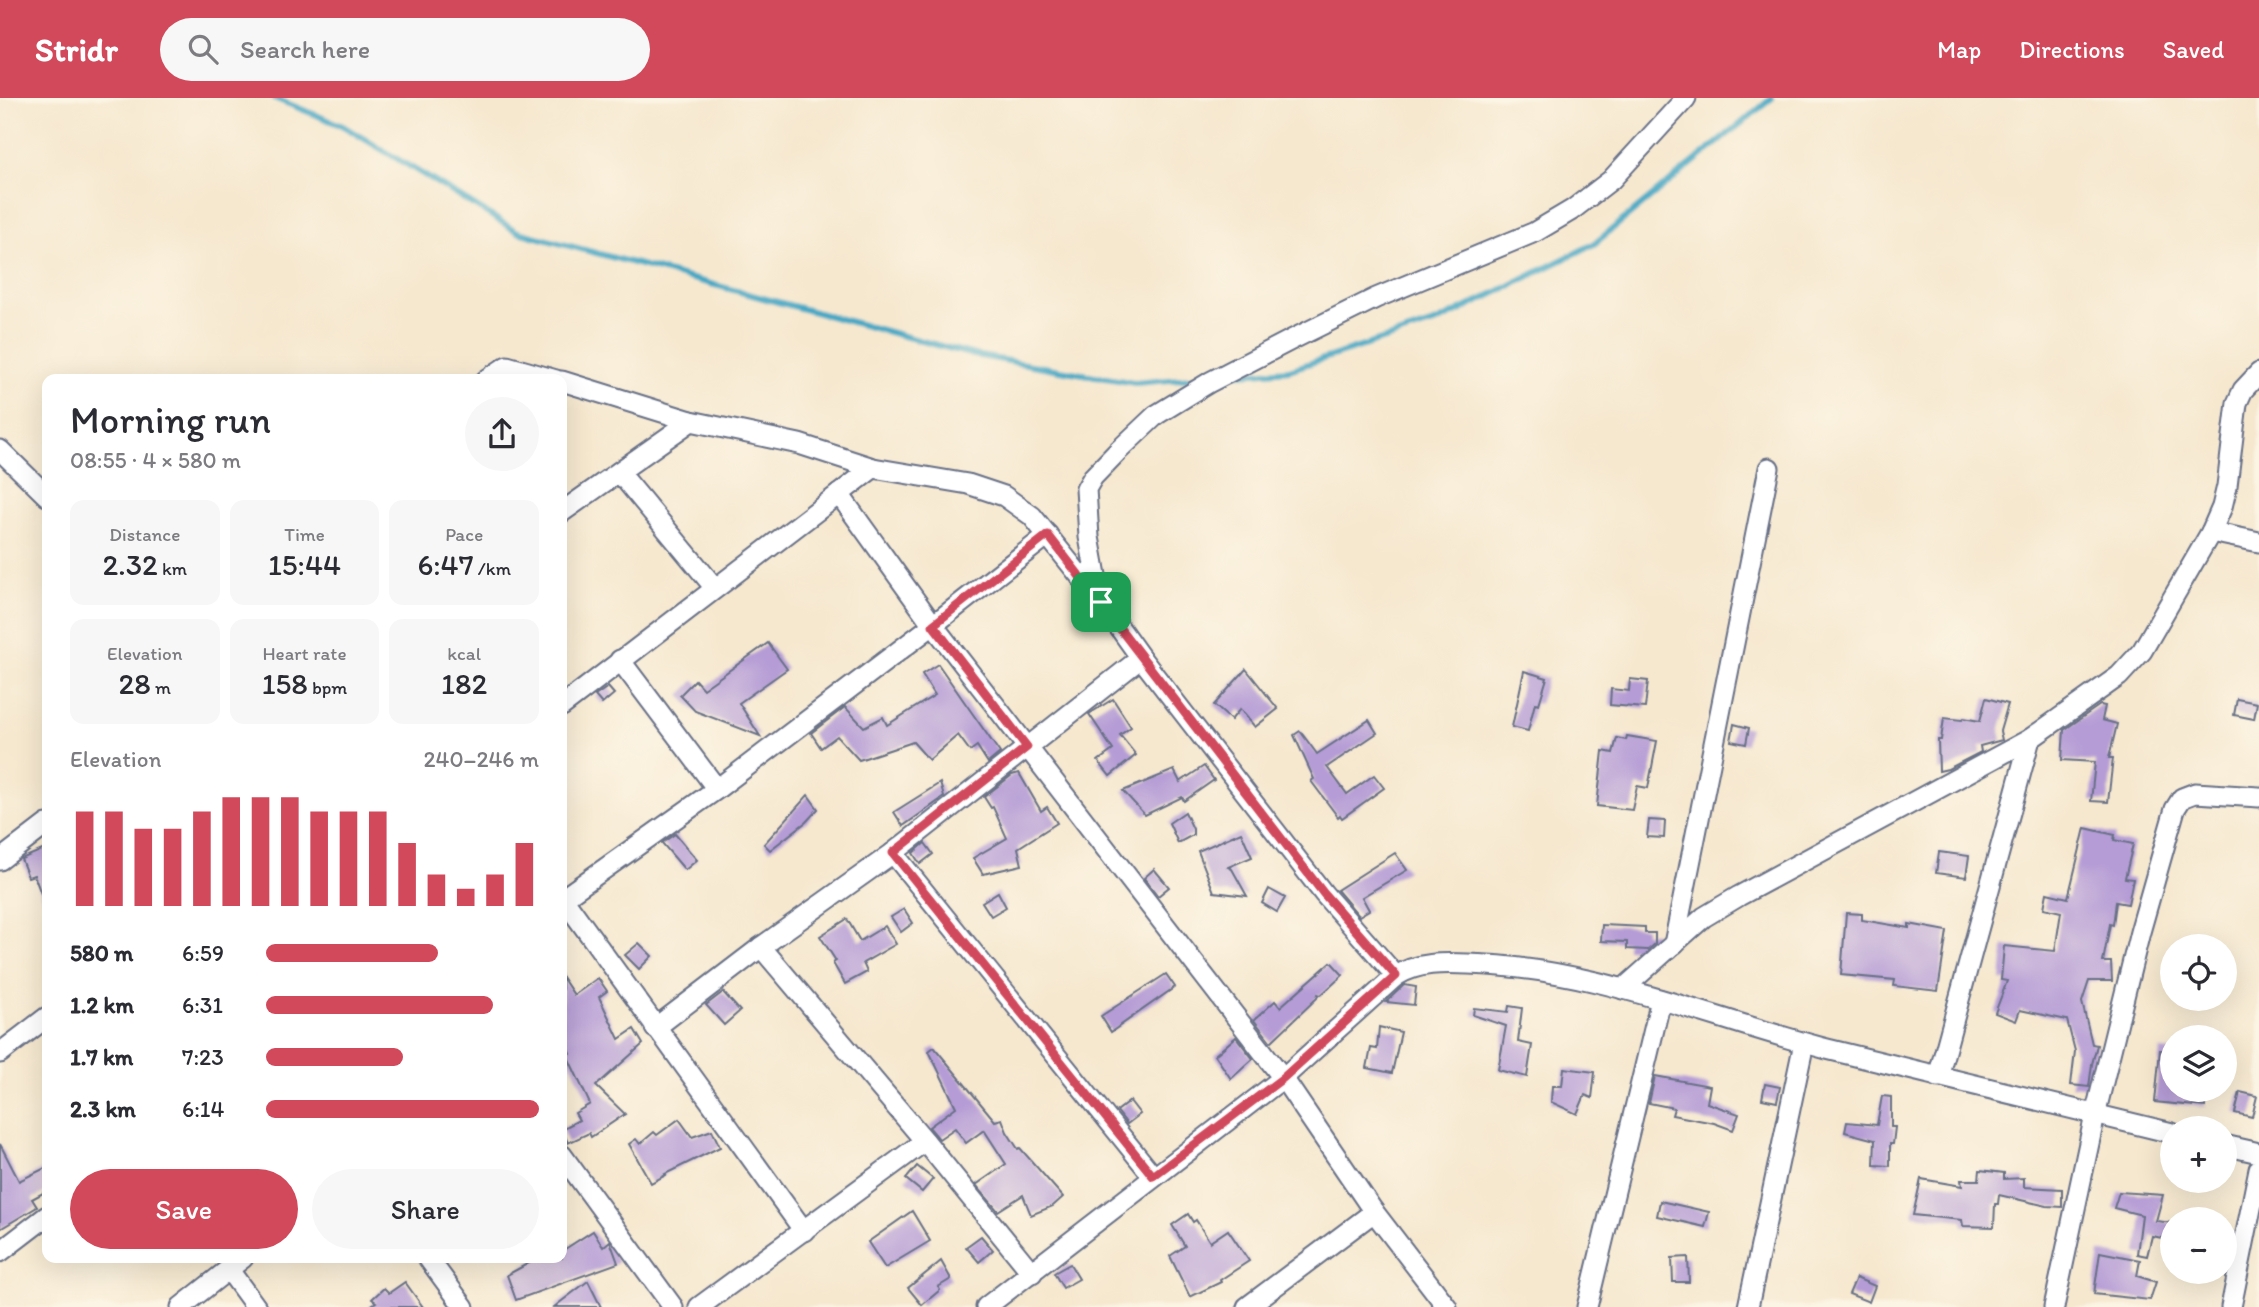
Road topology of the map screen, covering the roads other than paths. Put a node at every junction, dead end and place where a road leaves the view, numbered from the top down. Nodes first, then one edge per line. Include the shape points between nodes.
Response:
1 (1686, 98) edge
2 (2259, 373) edge
3 (495, 374) edge
4 (535, 374) edge
5 (567, 383) edge
6 (691, 422) junction
7 (0, 450) edge
8 (873, 468) junction
9 (1769, 468) dead end
10 (619, 471) junction
11 (42, 491) edge
12 (839, 495) junction
13 (567, 508) edge
14 (2211, 532) junction
15 (1048, 535) junction
16 (2259, 542) edge
17 (715, 588) junction
18 (1101, 602) junction
19 (933, 625) junction
20 (1141, 658) junction
21 (620, 660) junction
22 (567, 702) edge
23 (2029, 739) junction
24 (1027, 747) junction
25 (717, 789) junction
26 (2259, 797) edge
27 (42, 828) edge
28 (893, 853) junction
29 (0, 860) edge
30 (567, 894) edge
31 (567, 905) edge
32 (1674, 944) junction
33 (761, 947) junction
34 (1396, 976) junction
35 (1623, 989) junction
36 (1661, 1000) junction
37 (42, 1021) edge
38 (655, 1028) junction
39 (1804, 1043) junction
40 (0, 1053) edge
41 (1938, 1077) junction
42 (1283, 1078) junction
43 (2095, 1115) junction
44 (2160, 1130) edge
45 (925, 1141) junction
46 (2237, 1148) edge
47 (2259, 1153) edge
48 (567, 1162) edge
49 (2259, 1169) edge
50 (1153, 1176) junction
51 (1374, 1212) junction
52 (42, 1220) edge
53 (804, 1231) junction
54 (0, 1252) edge
55 (432, 1263) edge
56 (236, 1264) edge
57 (1032, 1273) junction
58 (181, 1307) edge
59 (256, 1307) edge
60 (464, 1307) edge
61 (673, 1307) edge
62 (699, 1307) edge
63 (986, 1307) edge
64 (1247, 1307) edge
65 (1447, 1307) edge
66 (1587, 1307) edge
67 (1748, 1307) edge
68 (2054, 1307) edge
69 (2231, 1307) edge

1 - 18 street via 1611,180 1572,210 1535,232 1327,322 1156,415 1086,489
2 - 14 street via 2237,403 2227,486
3 - 4 street via 507,366
5 - 6 street
6 - 8 street via 799,444
6 - 10 street
7 - 11 street
8 - 12 street
8 - 15 street via 968,484 1004,496 1032,516
9 - 32 street
10 - 13 street
10 - 17 street
12 - 17 street
12 - 19 street
14 - 16 street
14 - 23 street via 2142,651 2119,676
15 - 18 street
15 - 19 street
17 - 21 street
18 - 20 street
19 - 24 street
19 - 25 street
20 - 24 street
20 - 34 street via 1324,894
21 - 22 street
21 - 25 street
23 - 32 street via 1738,896 1704,917
23 - 41 street
24 - 28 street
24 - 42 street
25 - 30 street
26 - 43 street via 2195,793 2182,798 2175,809
27 - 29 street
28 - 33 street
28 - 50 street
31 - 38 street
32 - 35 street
33 - 38 street
33 - 45 street
34 - 35 street via 1419,966 1448,963 1504,965
34 - 42 street
35 - 36 street
36 - 39 street
36 - 66 street
37 - 40 street
38 - 53 street
39 - 41 street
39 - 67 street
41 - 43 street
42 - 50 street
42 - 51 street
43 - 44 street
43 - 68 street
45 - 53 street
45 - 57 street
46 - 47 street
48 - 61 street
49 - 69 street
50 - 57 street
51 - 64 street
51 - 65 street
52 - 54 street
53 - 62 street
55 - 60 street
56 - 58 street
56 - 59 street
57 - 63 street

